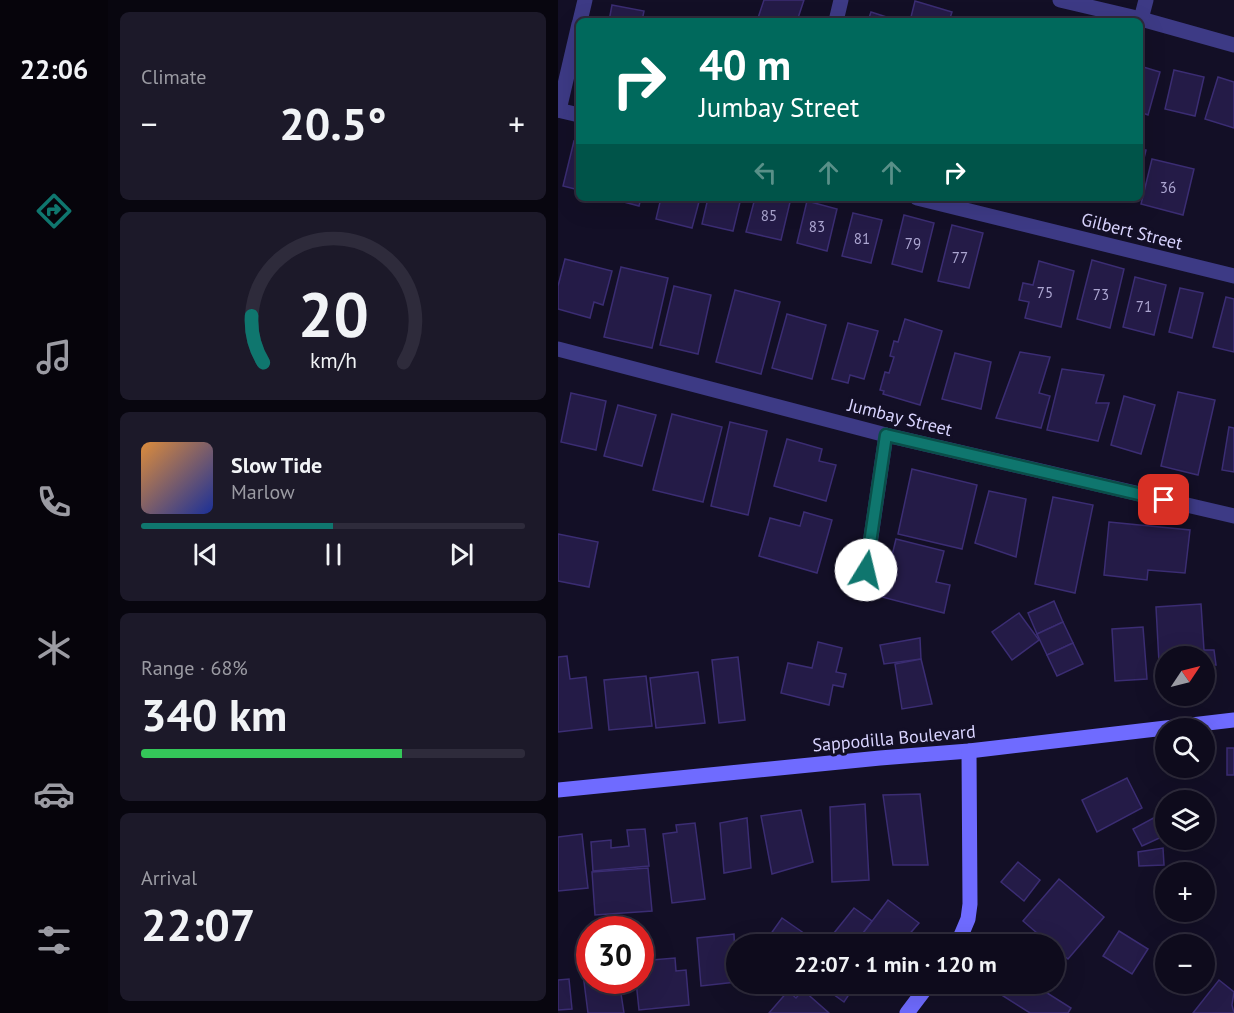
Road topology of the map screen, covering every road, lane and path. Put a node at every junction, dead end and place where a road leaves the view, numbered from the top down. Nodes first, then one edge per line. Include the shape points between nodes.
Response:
1 (585, 0) edge
2 (841, 0) edge
3 (1060, 0) edge
4 (1146, 0) edge
5 (580, 18) edge
6 (837, 18) edge
7 (1138, 18) edge
8 (1142, 18) edge
9 (1143, 19) edge
10 (576, 35) edge
11 (1234, 45) edge
12 (558, 110) edge
13 (576, 114) edge
14 (929, 201) edge
15 (1234, 276) edge
16 (558, 349) edge
17 (886, 435) junction
18 (1234, 521) edge
19 (866, 570) dead end
20 (1234, 720) edge
21 (969, 751) junction
22 (558, 790) edge
23 (962, 934) edge
24 (921, 994) edge
25 (907, 1013) edge

1 - 5 street
2 - 6 street
3 - 7 street
4 - 8 street
9 - 11 street
10 - 12 street
12 - 13 street
14 - 15 street, Gilbert Street
16 - 17 street, Jumbay Street
17 - 18 street, Jumbay Street
17 - 19 street
20 - 21 street, Sappodilla Boulevard
21 - 22 street, Sappodilla Boulevard
21 - 23 street via 970,904
24 - 25 street

